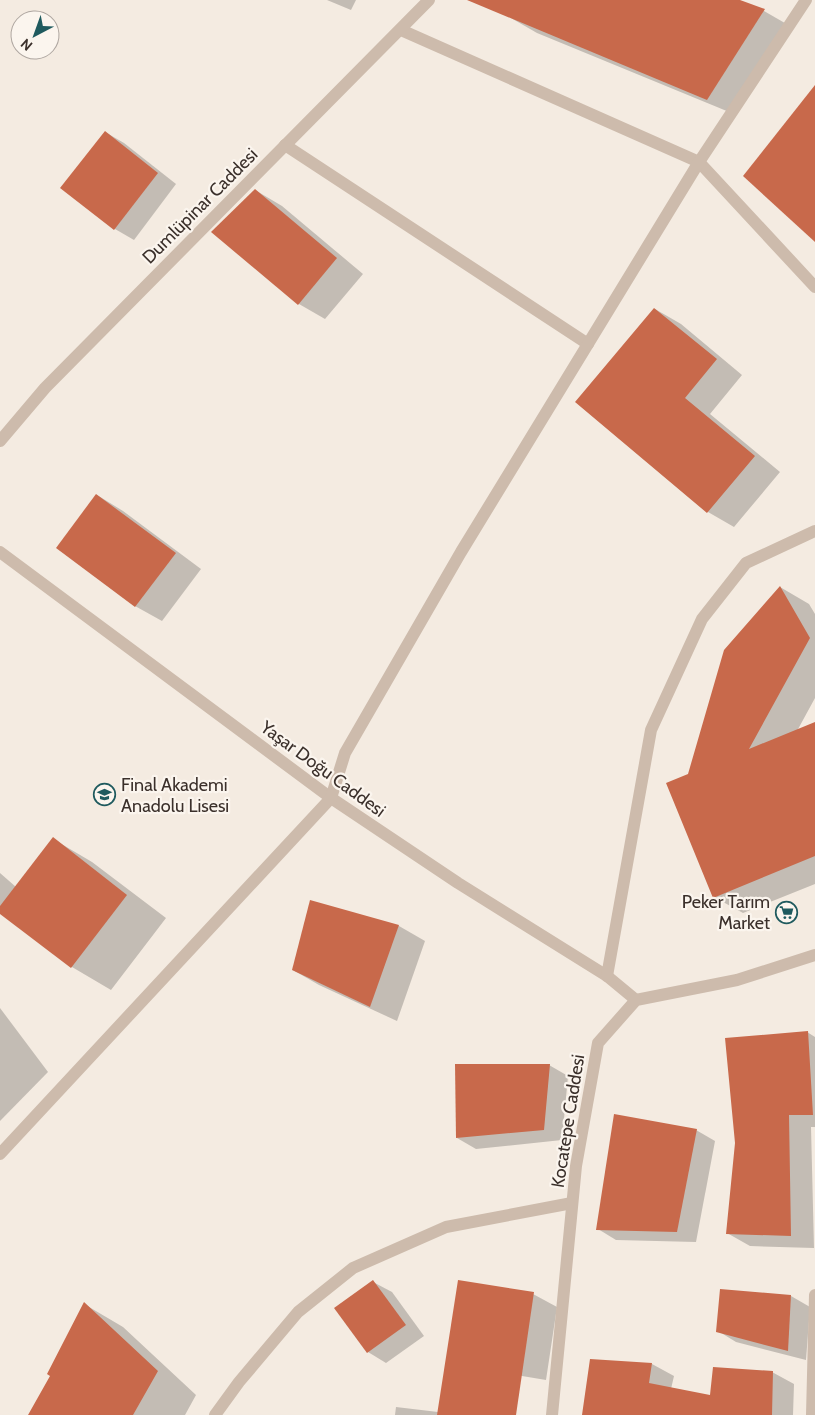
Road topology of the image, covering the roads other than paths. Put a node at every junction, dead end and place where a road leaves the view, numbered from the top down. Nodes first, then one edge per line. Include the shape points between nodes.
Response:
1 (430, 0) edge
2 (806, 0) edge
3 (401, 30) junction
4 (285, 145) junction
5 (699, 162) junction
6 (815, 287) edge
7 (588, 344) junction
8 (0, 441) edge
9 (815, 531) edge
10 (0, 552) edge
11 (331, 798) junction
12 (815, 955) edge
13 (607, 976) junction
14 (636, 1000) junction
15 (0, 1154) edge
16 (572, 1203) junction
17 (815, 1303) edge
18 (215, 1415) edge
19 (552, 1415) edge
20 (812, 1415) edge

1 - 3 street, Dumlüpinar Caddesi
2 - 5 street
3 - 4 street, Dumlüpinar Caddesi
3 - 5 street
4 - 7 street
4 - 8 street, Dumlüpinar Caddesi via 45,388
5 - 6 street
5 - 7 street
7 - 11 street via 461,552 345,753
9 - 13 street via 746,563 702,619 651,730
10 - 11 street, Yaşar Doğu Caddesi
11 - 13 street, Yaşar Doğu Caddesi via 458,883
11 - 15 street
12 - 14 street via 738,980
13 - 14 street, Yaşar Doğu Caddesi
14 - 16 street, Kocatepe Caddesi via 598,1043
16 - 18 street via 446,1227 353,1268 298,1312
16 - 19 street, Kocatepe Caddesi
17 - 20 street

